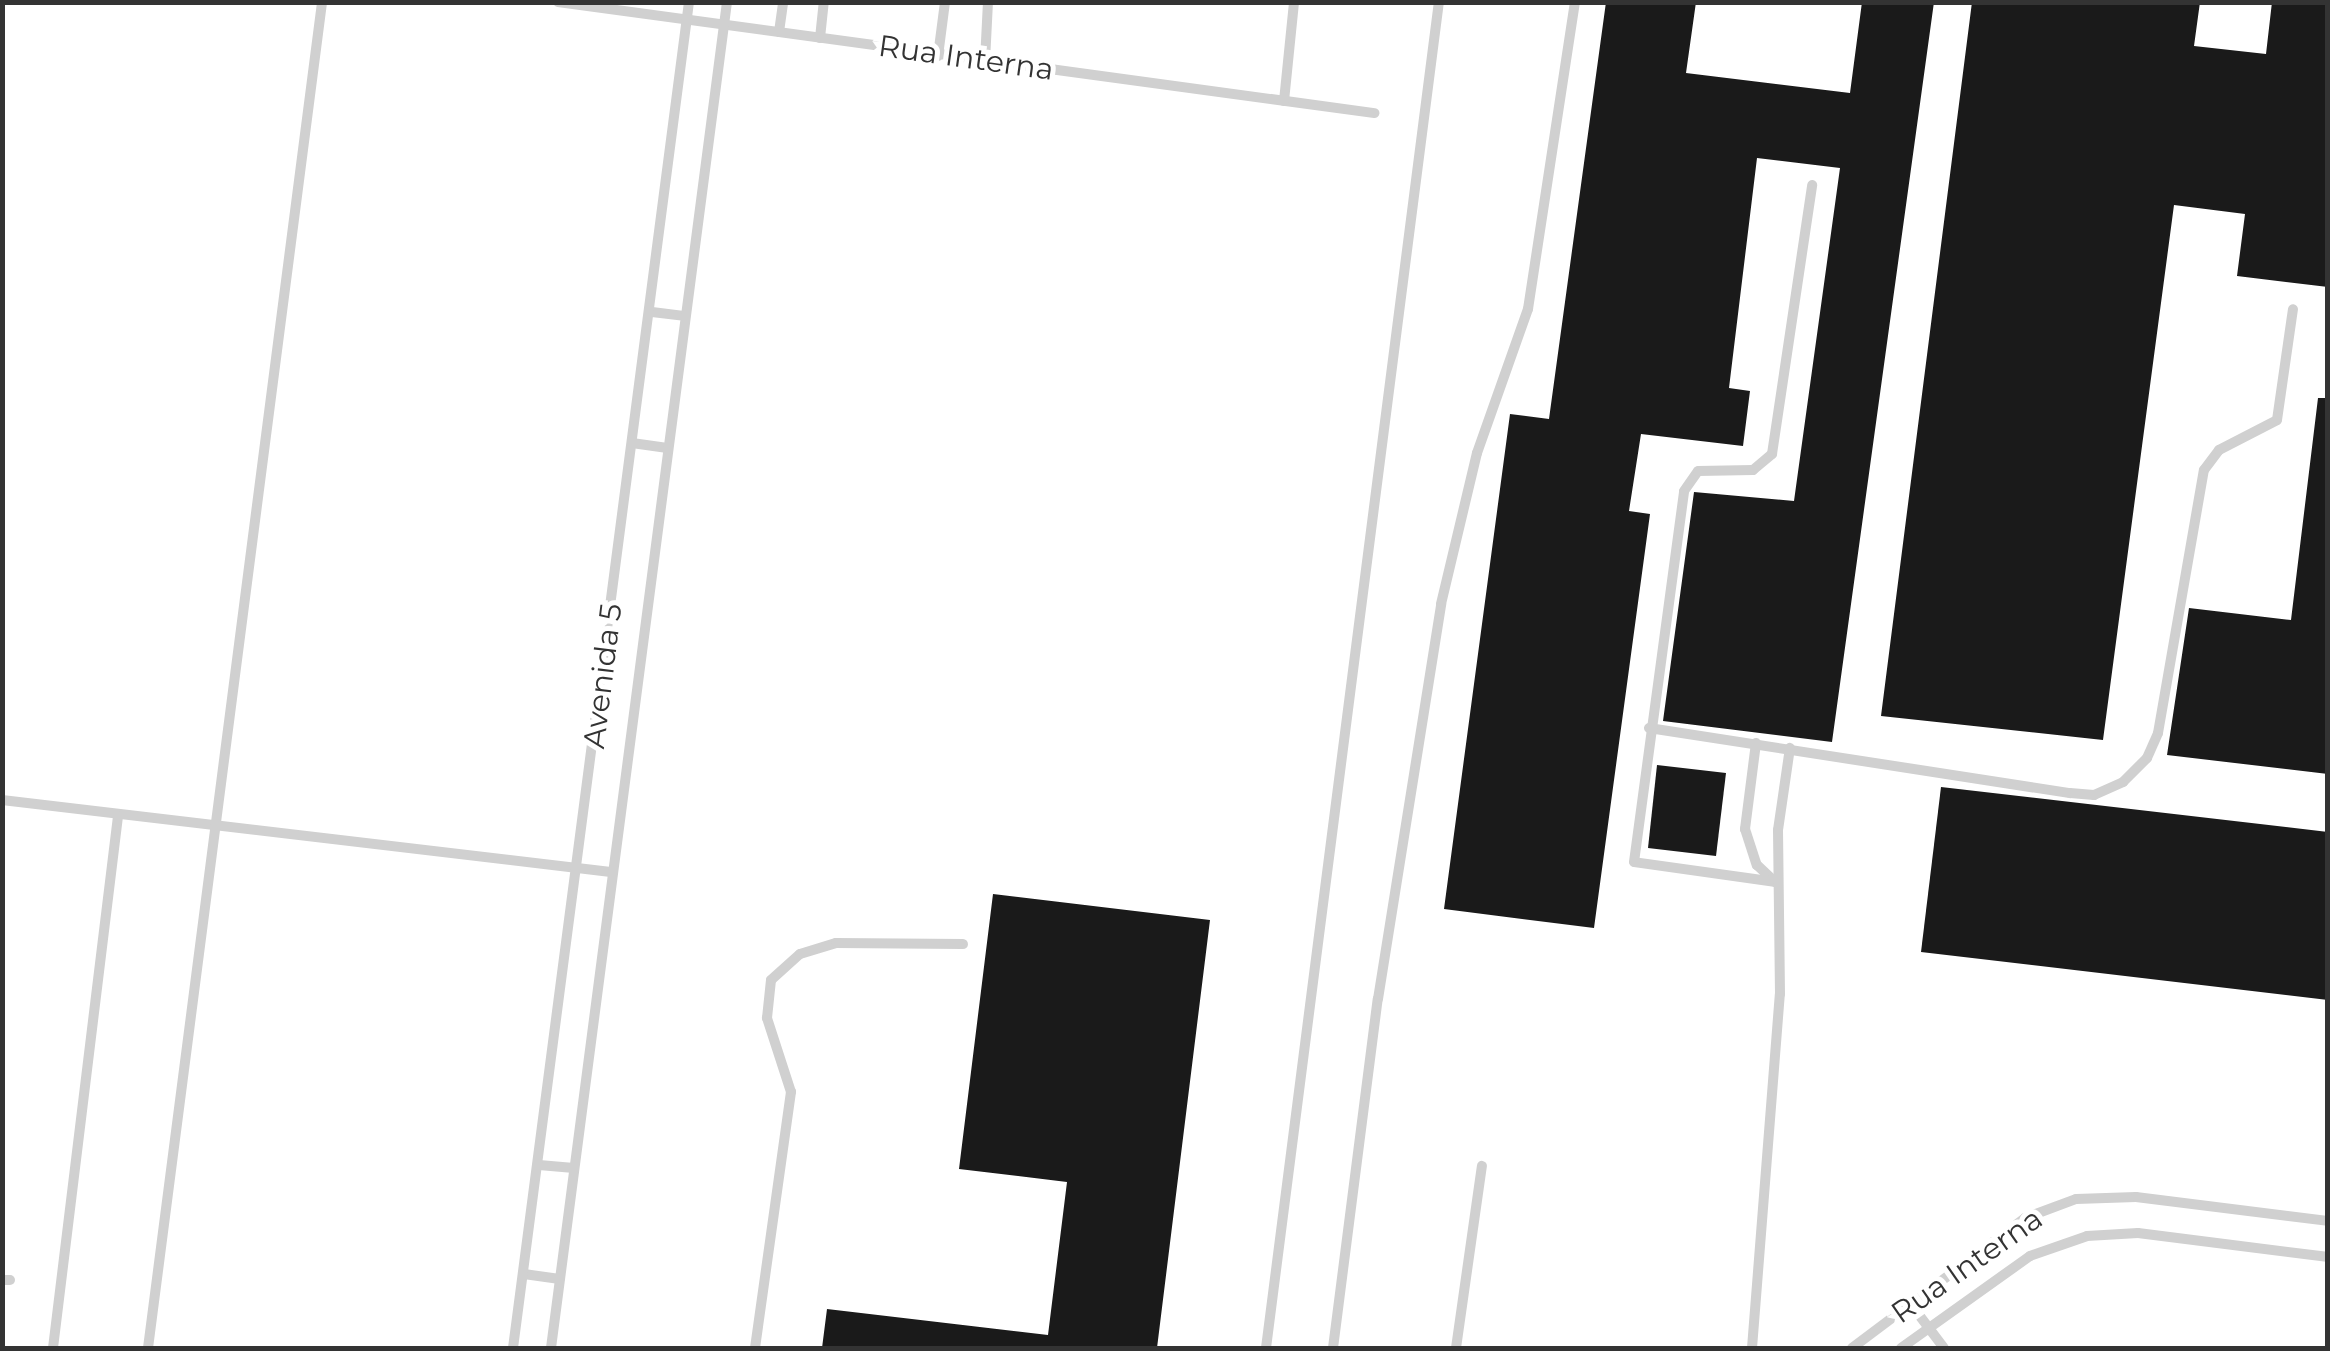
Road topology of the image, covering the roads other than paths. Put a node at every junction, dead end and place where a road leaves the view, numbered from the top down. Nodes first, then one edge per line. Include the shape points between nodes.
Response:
1 (322, 2) edge
2 (558, 2) edge
3 (690, 2) edge
4 (727, 2) edge
5 (783, 2) edge
6 (824, 2) edge
7 (945, 2) edge
8 (988, 2) edge
9 (1294, 2) edge
10 (1439, 2) edge
11 (1575, 2) edge
12 (687, 20) junction
13 (724, 25) junction
14 (780, 32) junction
15 (820, 38) junction
16 (938, 56) junction
17 (985, 62) junction
18 (1284, 101) junction
19 (1374, 112) dead end
20 (1812, 185) dead end
21 (2293, 310) dead end
22 (652, 312) junction
23 (684, 316) junction
24 (632, 443) junction
25 (666, 448) junction
26 (1650, 728) junction
27 (1756, 743) junction
28 (1790, 748) junction
29 (2, 800) edge
30 (118, 816) junction
31 (213, 828) junction
32 (578, 869) junction
33 (611, 872) junction
34 (1776, 882) junction
35 (963, 944) dead end
36 (540, 1166) junction
37 (1482, 1166) dead end
38 (574, 1168) junction
39 (2328, 1221) edge
40 (2328, 1257) edge
41 (524, 1274) junction
42 (560, 1279) junction
43 (1910, 1303) junction
44 (1928, 1327) junction
45 (53, 1348) edge
46 (148, 1348) edge
47 (513, 1348) edge
48 (551, 1348) edge
49 (755, 1348) edge
50 (1266, 1348) edge
51 (1333, 1348) edge
52 (1456, 1348) edge
53 (1752, 1348) edge
54 (1852, 1348) edge
55 (1901, 1348) edge
56 (1944, 1348) edge

1 - 31 lane
2 - 12 lane, Rua Interna
3 - 12 lane, Avenida 5
4 - 13 lane, Avenida 5
5 - 14 lane
6 - 15 lane
7 - 16 lane
8 - 17 lane
9 - 18 lane
10 - 50 lane
11 - 51 lane via 1528,310 1472,469 1442,604 1378,1000
12 - 13 lane, Rua Interna
12 - 22 lane, Avenida 5
13 - 14 lane, Rua Interna
13 - 23 lane, Avenida 5
14 - 15 lane, Rua Interna
15 - 16 lane, Rua Interna
16 - 17 lane, Rua Interna
17 - 18 lane, Rua Interna
18 - 19 lane, Rua Interna
20 - 26 lane via 1772,454 1759,468 1698,471 1689,479
21 - 28 lane via 2277,420 2219,450 2204,470 2158,733 2147,758 2123,782 2094,794 2070,794
22 - 23 lane
22 - 24 lane, Avenida 5
23 - 25 lane, Avenida 5
24 - 25 lane
24 - 32 lane, Avenida 5
25 - 33 lane, Avenida 5
26 - 27 lane
26 - 34 lane via 1634,862
27 - 28 lane
27 - 34 lane via 1745,829 1757,865
28 - 34 lane
29 - 30 lane
30 - 31 lane
30 - 45 lane
31 - 32 lane
31 - 46 lane
32 - 33 lane
32 - 36 lane, Avenida 5
33 - 38 lane, Avenida 5
34 - 53 lane via 1780,994
35 - 49 lane via 836,943 800,954 771,980 767,1018 789,1074 790,1110
36 - 38 lane
36 - 41 lane, Avenida 5
37 - 52 lane
38 - 42 lane, Avenida 5
39 - 43 lane, Rua Interna via 2136,1197 2076,1199 2025,1218
40 - 44 lane via 2099,1234 2030,1256
41 - 42 lane
41 - 47 lane, Avenida 5
42 - 48 lane, Avenida 5
43 - 44 lane
43 - 54 lane, Rua Interna
44 - 55 lane
44 - 56 lane

